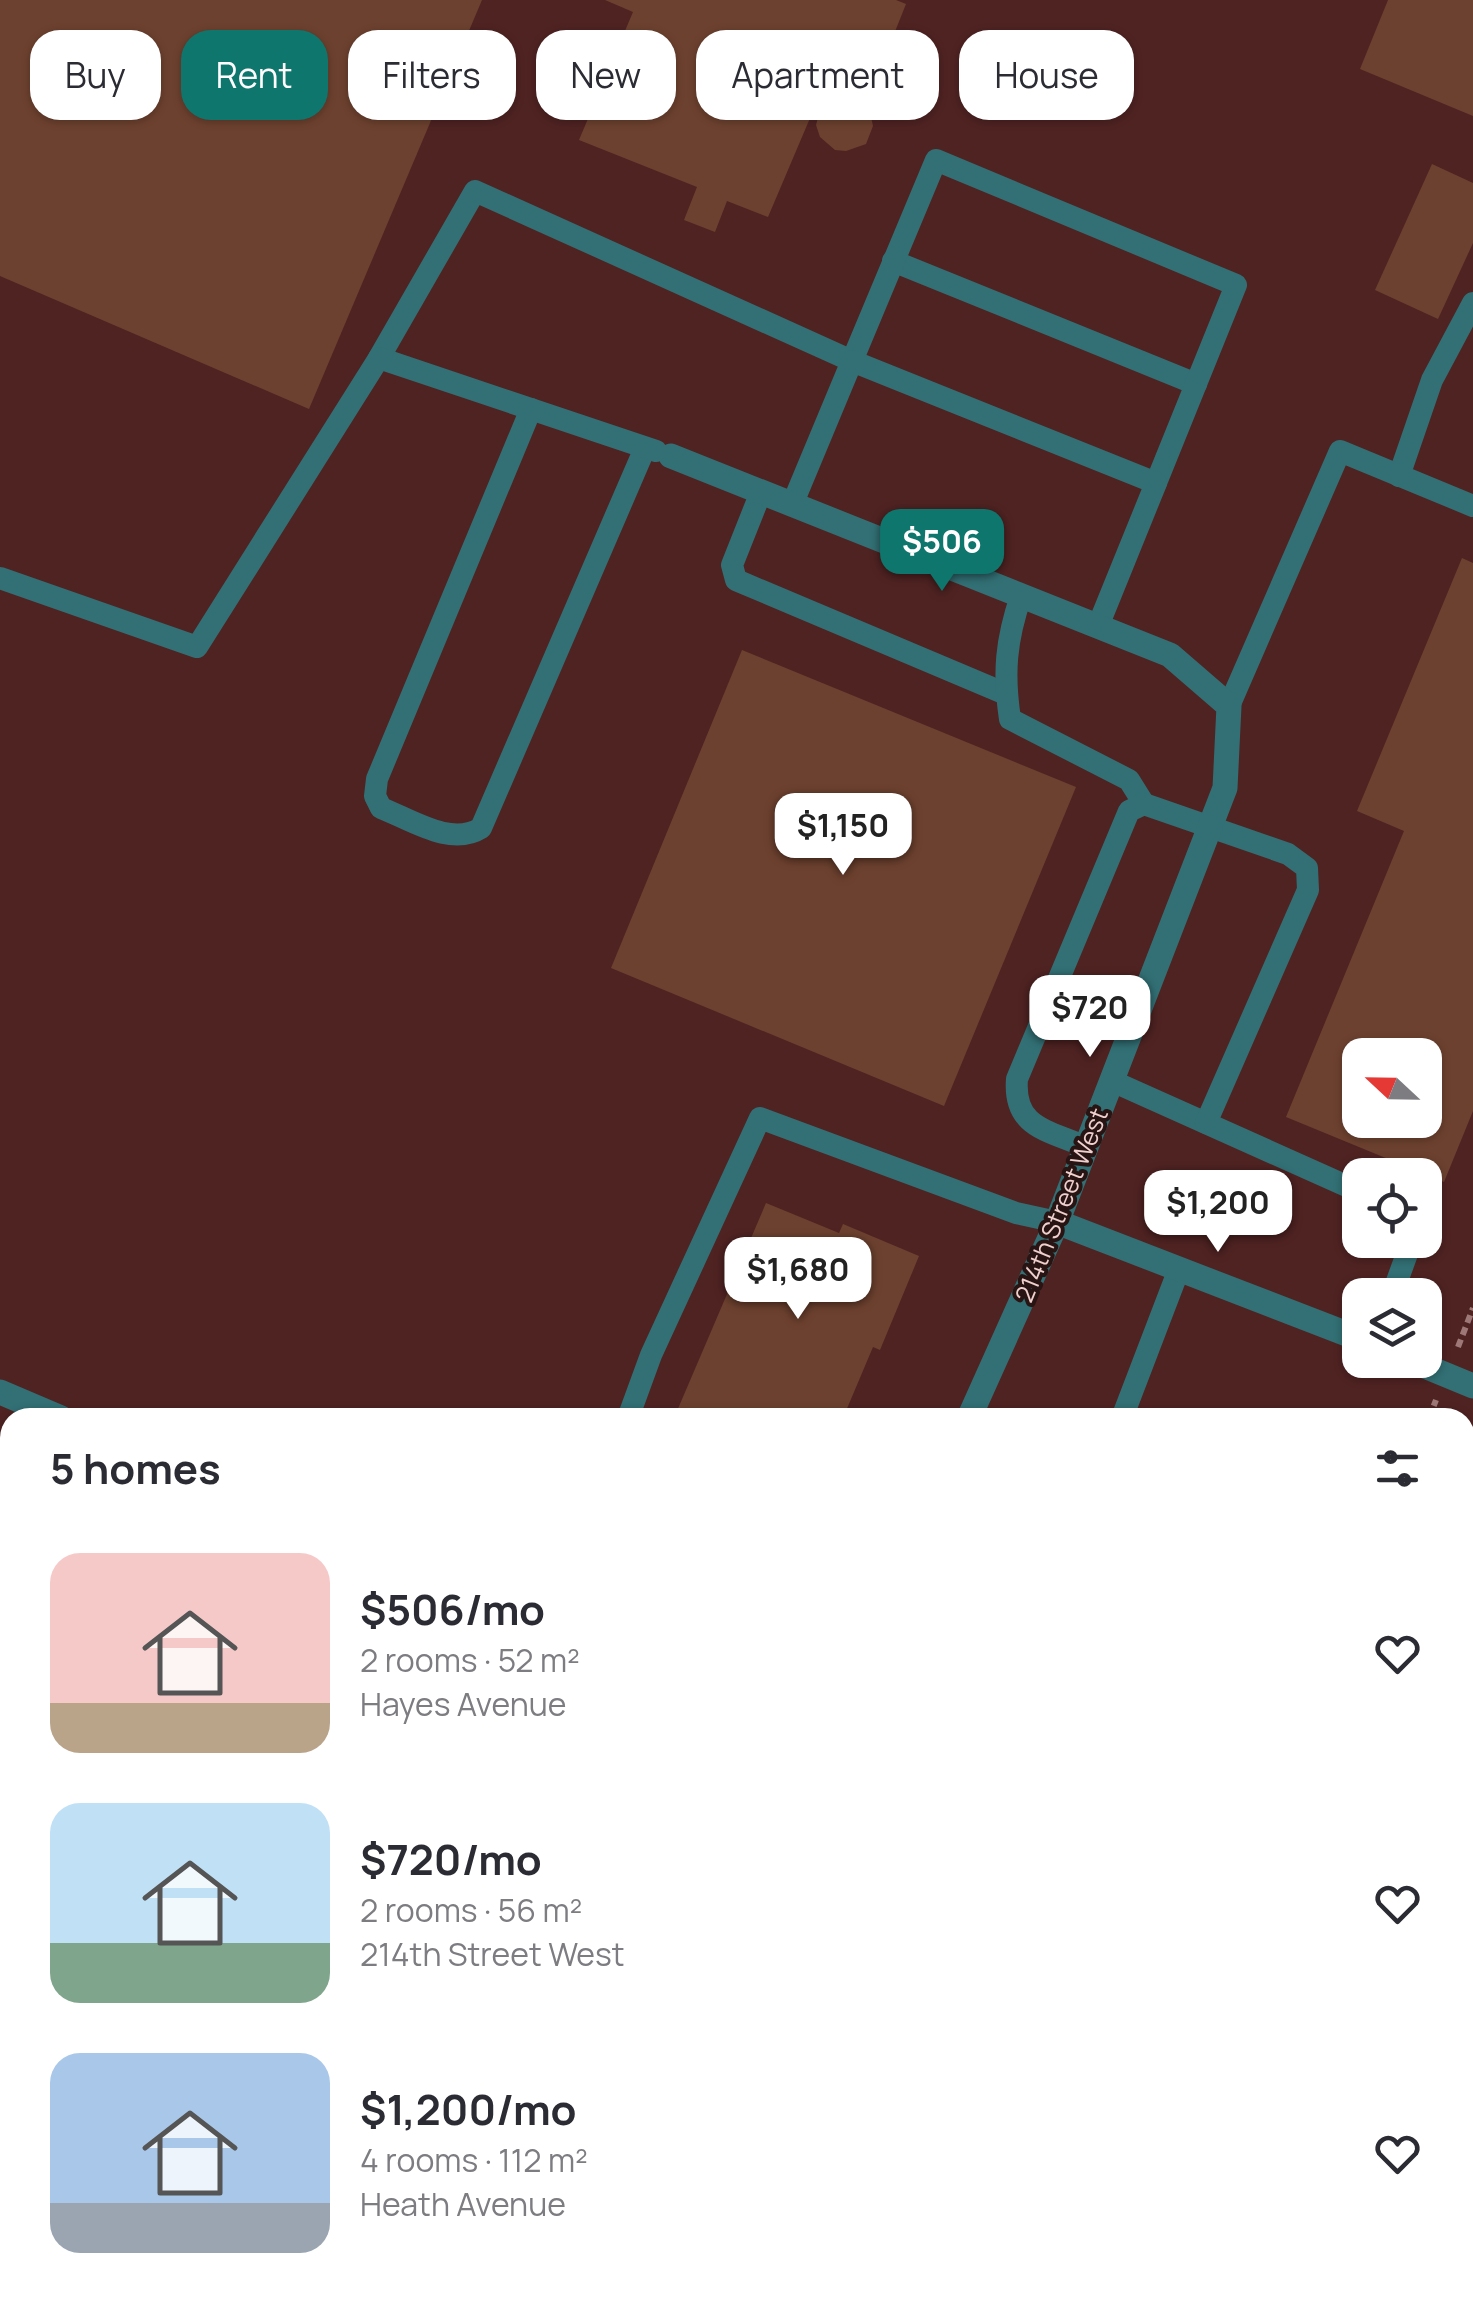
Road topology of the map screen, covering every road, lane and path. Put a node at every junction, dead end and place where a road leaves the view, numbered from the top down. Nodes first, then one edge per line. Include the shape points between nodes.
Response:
1 (894, 261) junction
2 (1473, 302) edge
3 (379, 358) junction
4 (852, 360) junction
5 (1196, 384) junction
6 (531, 409) junction
7 (645, 448) junction
8 (671, 456) joint
9 (1399, 476) junction
10 (1156, 483) junction
11 (761, 492) junction
12 (792, 504) junction
13 (1473, 506) edge
14 (0, 578) edge
15 (1021, 596) junction
16 (1098, 626) junction
17 (1006, 694) junction
18 (1228, 706) junction
19 (1144, 804) junction
20 (1210, 826) junction
21 (1112, 1080) junction
22 (1206, 1123) junction
23 (1086, 1147) junction
24 (1342, 1184) edge
25 (1057, 1222) junction
26 (1179, 1269) junction
27 (1342, 1332) edge
28 (1442, 1373) edge
29 (1473, 1386) edge
30 (0, 1392) edge
31 (38, 1408) edge
32 (632, 1408) edge
33 (973, 1408) edge
34 (1126, 1408) edge

1 - 4 lane
1 - 5 lane
1 - 5 lane via 936,160 1236,285
2 - 9 lane via 1432,380
3 - 4 lane via 475,192
3 - 6 lane
3 - 14 lane via 197,646
4 - 10 lane
4 - 12 lane
5 - 10 lane
6 - 7 lane
6 - 7 lane via 378,779 382,808 449,835 466,837 481,828
7 - 8 lane
8 - 11 street
9 - 13 lane
9 - 18 lane via 1340,452
10 - 16 lane
11 - 12 street
11 - 17 lane via 732,566 736,580
12 - 15 street
15 - 16 street
15 - 17 lane via 1008,636
16 - 18 street via 1170,655
17 - 19 lane via 1010,720 1129,780
18 - 20 street, 214th Street West via 1225,788
19 - 20 lane
19 - 23 lane via 1129,811 1017,1079 1015,1102 1025,1119
20 - 21 street, 214th Street West
20 - 22 lane via 1288,854 1307,868 1308,890
21 - 22 lane
21 - 23 street, 214th Street West
22 - 24 lane
23 - 25 street, 214th Street West
25 - 26 street
25 - 32 lane via 1016,1214 760,1118
25 - 33 street, 214th Street West
26 - 27 street
26 - 34 lane
28 - 29 street
30 - 31 street

